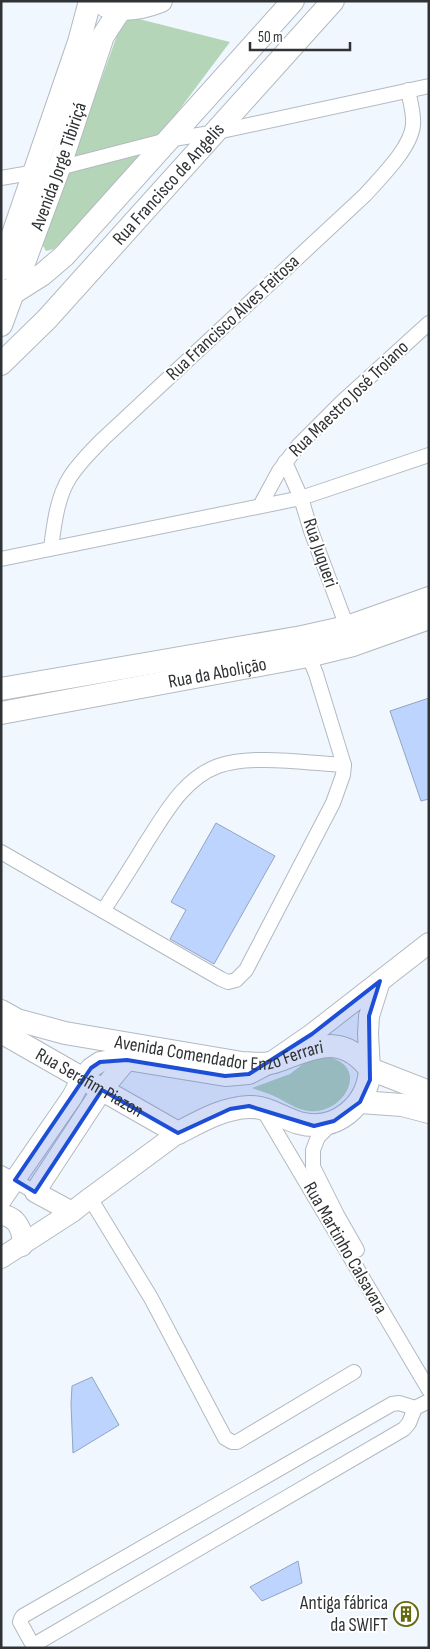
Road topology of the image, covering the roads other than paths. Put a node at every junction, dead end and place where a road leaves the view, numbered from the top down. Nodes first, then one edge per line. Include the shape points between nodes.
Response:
1 (90, 1) edge
2 (96, 1) edge
3 (161, 1) edge
4 (293, 1) edge
5 (333, 1) edge
6 (120, 10) junction
7 (265, 32) junction
8 (281, 58) junction
9 (429, 86) edge
10 (408, 90) junction
11 (217, 132) junction
12 (167, 140) junction
13 (59, 168) junction
14 (35, 172) junction
15 (1, 178) edge
16 (29, 249) junction
17 (64, 256) junction
18 (1, 269) edge
19 (7, 291) edge
20 (429, 323) edge
21 (1, 324) edge
22 (1, 364) edge
23 (429, 455) edge
24 (285, 462) junction
25 (302, 498) junction
26 (260, 506) junction
27 (51, 548) junction
28 (1, 559) edge
29 (429, 598) edge
30 (429, 618) edge
31 (350, 636) junction
32 (305, 647) junction
33 (1, 689) edge
34 (1, 713) edge
35 (344, 765) junction
36 (1, 852) edge
37 (103, 911) junction
38 (429, 943) edge
39 (380, 982) junction
40 (1, 1011) edge
41 (1, 1032) edge
42 (127, 1060) junction
43 (270, 1063) junction
44 (370, 1069) junction
45 (82, 1078) junction
46 (102, 1090) junction
47 (429, 1092) edge
48 (360, 1102) junction
49 (262, 1107) junction
50 (429, 1112) edge
51 (334, 1121) junction
52 (178, 1133) junction
53 (8, 1177) edge
54 (35, 1192) junction
55 (90, 1198) junction
56 (1, 1200) edge
57 (72, 1212) junction
58 (1, 1215) edge
59 (8, 1253) edge
60 (354, 1372) dead end
61 (429, 1374) edge
62 (429, 1390) edge
63 (429, 1401) edge
64 (415, 1408) junction

1 - 14 main road, Avenida Jorge Tibiriçá
2 - 6 main road
3 - 6 main road via 146,7
4 - 7 main road, Rua Francisco de Angelis
5 - 8 main road, Rua Francisco de Angelis
6 - 13 main road, Avenida Jorge Tibiriçá via 104,36
7 - 8 main road via 266,41
7 - 12 main road, Rua Francisco de Angelis
8 - 11 main road, Rua Francisco de Angelis
9 - 10 street
10 - 11 street
10 - 27 street, Rua Francisco Alves Feitosa via 413,126 409,139 388,169 365,195 82,461 69,478 60,499
11 - 12 street
11 - 22 main road, Rua Francisco de Angelis via 47,319
12 - 13 street
12 - 17 main road, Rua Francisco de Angelis
13 - 14 street
13 - 16 main road, Avenida Jorge Tibiriçá
14 - 15 street
14 - 18 main road, Avenida Jorge Tibiriçá
16 - 17 main road via 52,258
16 - 19 main road, Avenida Jorge Tibiriçá
17 - 19 main road, Rua Francisco de Angelis via 43,274
19 - 21 main road, Avenida Jorge Tibiriçá
20 - 24 street, Rua Maestro José Troiano via 342,402
23 - 25 street
24 - 25 street, Rua Juqueri
24 - 26 street, Rua Maestro José Troiano
25 - 26 street
25 - 31 street, Rua Juqueri
26 - 27 street
27 - 28 street
29 - 31 main road, Rua da Abolição
30 - 31 main road, Rua da Abolição
31 - 32 main road, Rua da Abolição
32 - 33 main road, Rua da Abolição
32 - 34 main road, Rua da Abolição
32 - 35 street
35 - 37 street via 245,761 218,766 196,778 175,799
35 - 37 street via 333,803 246,970 236,980 228,982 221,979
36 - 37 street
38 - 39 main road
39 - 43 main road
39 - 44 main road via 369,1016
40 - 43 main road, Avenida Comendador Enzo Ferrari via 17,1020 65,1033 242,1063
41 - 45 main road, Rua Serafim Piazon
42 - 43 main road via 225,1076 249,1074
42 - 45 main road via 100,1062
42 - 46 main road
43 - 44 main road, Avenida Comendador Enzo Ferrari via 324,1045 339,1046 365,1062
44 - 47 main road, Avenida Comendador Enzo Ferrari
44 - 48 main road via 370,1080
45 - 46 main road, Rua Serafim Piazon
45 - 53 main road via 72,1097
46 - 52 main road, Rua Serafim Piazon
46 - 54 main road
48 - 50 main road via 402,1105
48 - 51 main road
49 - 51 main road via 314,1126
49 - 52 main road via 230,1109
49 - 62 street, Rua Martinho Calsavara
51 - 61 street, Rua Martinho Calsavara via 318,1137 313,1150 313,1167 337,1215
52 - 55 main road
53 - 54 street
53 - 56 main road
54 - 57 main road
55 - 57 main road
55 - 60 street via 152,1298 229,1441 237,1442
57 - 59 main road
58 - 59 main road via 13,1218 22,1230
63 - 64 street
64 - 64 street via 392,1404 24,1616 20,1622 31,1642 37,1644 404,1429

